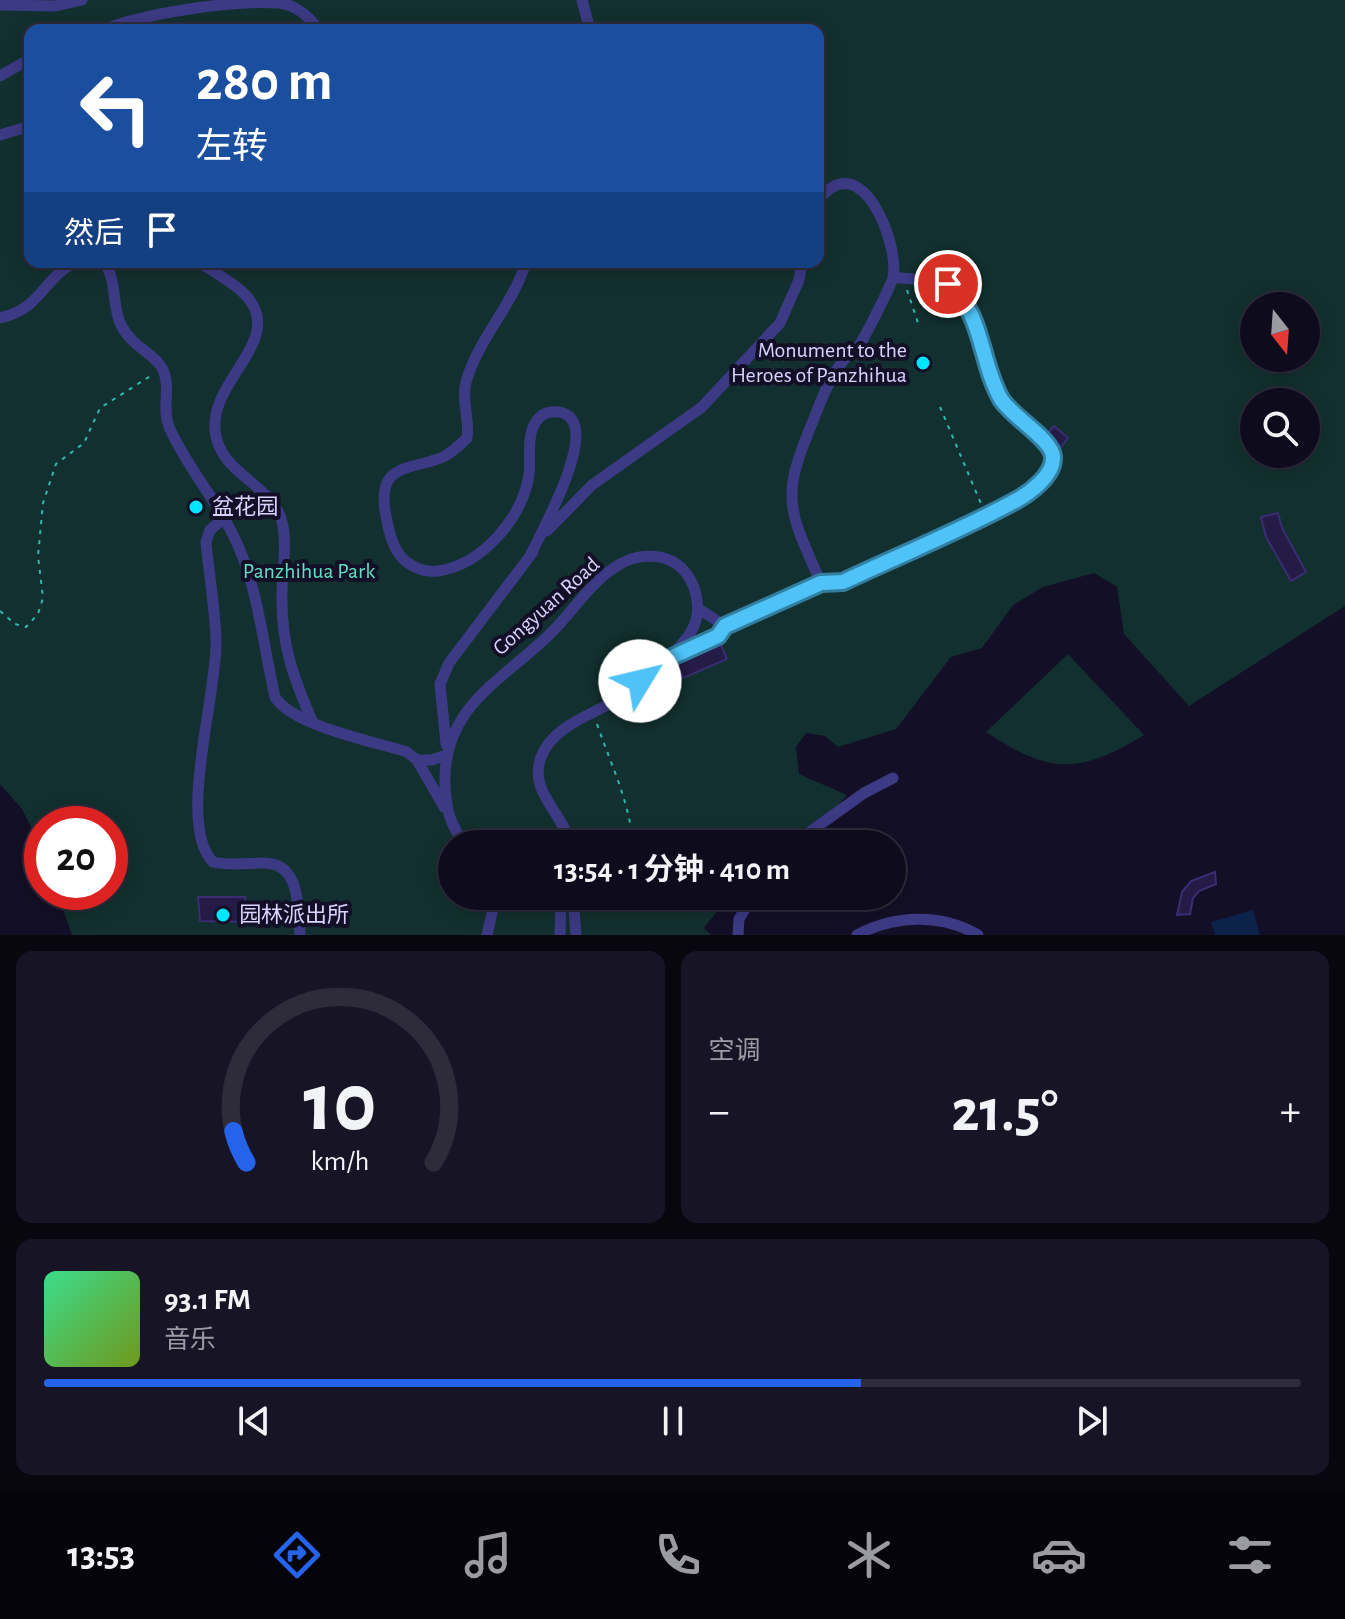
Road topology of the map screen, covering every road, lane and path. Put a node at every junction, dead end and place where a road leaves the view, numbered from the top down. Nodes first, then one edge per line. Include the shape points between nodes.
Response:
1 (82, 0) edge
2 (582, 0) edge
3 (0, 5) edge
4 (128, 24) edge
5 (314, 24) edge
6 (588, 24) edge
7 (24, 62) edge
8 (0, 76) edge
9 (24, 128) edge
10 (0, 135) edge
11 (824, 196) edge
12 (68, 268) edge
13 (107, 268) edge
14 (208, 268) edge
15 (524, 268) edge
16 (801, 268) edge
17 (898, 278) junction
18 (0, 318) edge
19 (918, 323) dead end
20 (162, 366) junction
21 (940, 407) dead end
22 (986, 514) junction
23 (224, 518) junction
24 (530, 556) junction
25 (821, 583) junction
26 (699, 609) junction
27 (0, 611) edge
28 (725, 626) junction
29 (661, 662) junction
30 (593, 712) junction
31 (313, 723) junction
32 (446, 750) junction
33 (417, 760) junction
34 (893, 778) dead end
35 (446, 811) junction
36 (457, 830) edge
37 (567, 830) edge
38 (632, 830) edge
39 (812, 830) edge
40 (493, 910) edge
41 (561, 910) edge
42 (574, 910) edge
43 (744, 910) edge
44 (300, 935) edge
45 (487, 935) edge
46 (560, 935) edge
47 (576, 935) edge
48 (738, 935) edge
49 (857, 935) edge
50 (978, 935) edge

1 - 3 street via 56,6
2 - 6 street
4 - 5 street via 193,8 281,3 306,13
7 - 8 street
9 - 10 street
11 - 17 street via 849,185 863,188 873,199
12 - 18 street via 28,309
13 - 20 street via 120,323 133,344
14 - 31 street via 242,291 255,311 258,337 216,403 215,432 224,457 270,496 283,526 283,643
15 - 24 street via 465,385 467,438 440,458 406,466 393,475 384,504 397,552 411,566 430,572 454,569 478,556 520,506 529,475 531,432 540,417 554,411 568,415 577,446
16 - 24 street via 780,323 712,397 592,485 553,523
17 - 19 path
17 - 22 street via 948,284 964,297 1000,398 1048,443 1053,456 1050,473 1018,500
17 - 25 street via 860,343 830,379 793,468 790,500
20 - 23 street via 169,427
20 - 27 path via 100,408 84,443 56,464 43,503 38,556 43,598 38,614 26,627
21 - 22 path
22 - 25 street via 843,582
23 - 31 street via 245,565 275,697 282,708
23 - 44 street via 206,542 217,642 198,790 200,840 213,862 270,863 283,869 297,894
24 - 32 street via 449,663 440,684
25 - 28 street
26 - 28 street
26 - 29 street via 692,632
26 - 32 street, Gongyuan Road via 694,585 679,565 658,556 627,561 599,580 551,633 498,676 456,726
28 - 29 street via 718,636
29 - 30 street via 619,699
30 - 37 street via 559,733 541,756 541,795
30 - 38 path via 622,785
31 - 33 street via 407,752
32 - 33 street
32 - 35 street
33 - 35 street
34 - 39 street
35 - 36 street
40 - 45 street
41 - 46 street
42 - 47 street
43 - 48 street
49 - 50 street via 923,918 952,922

